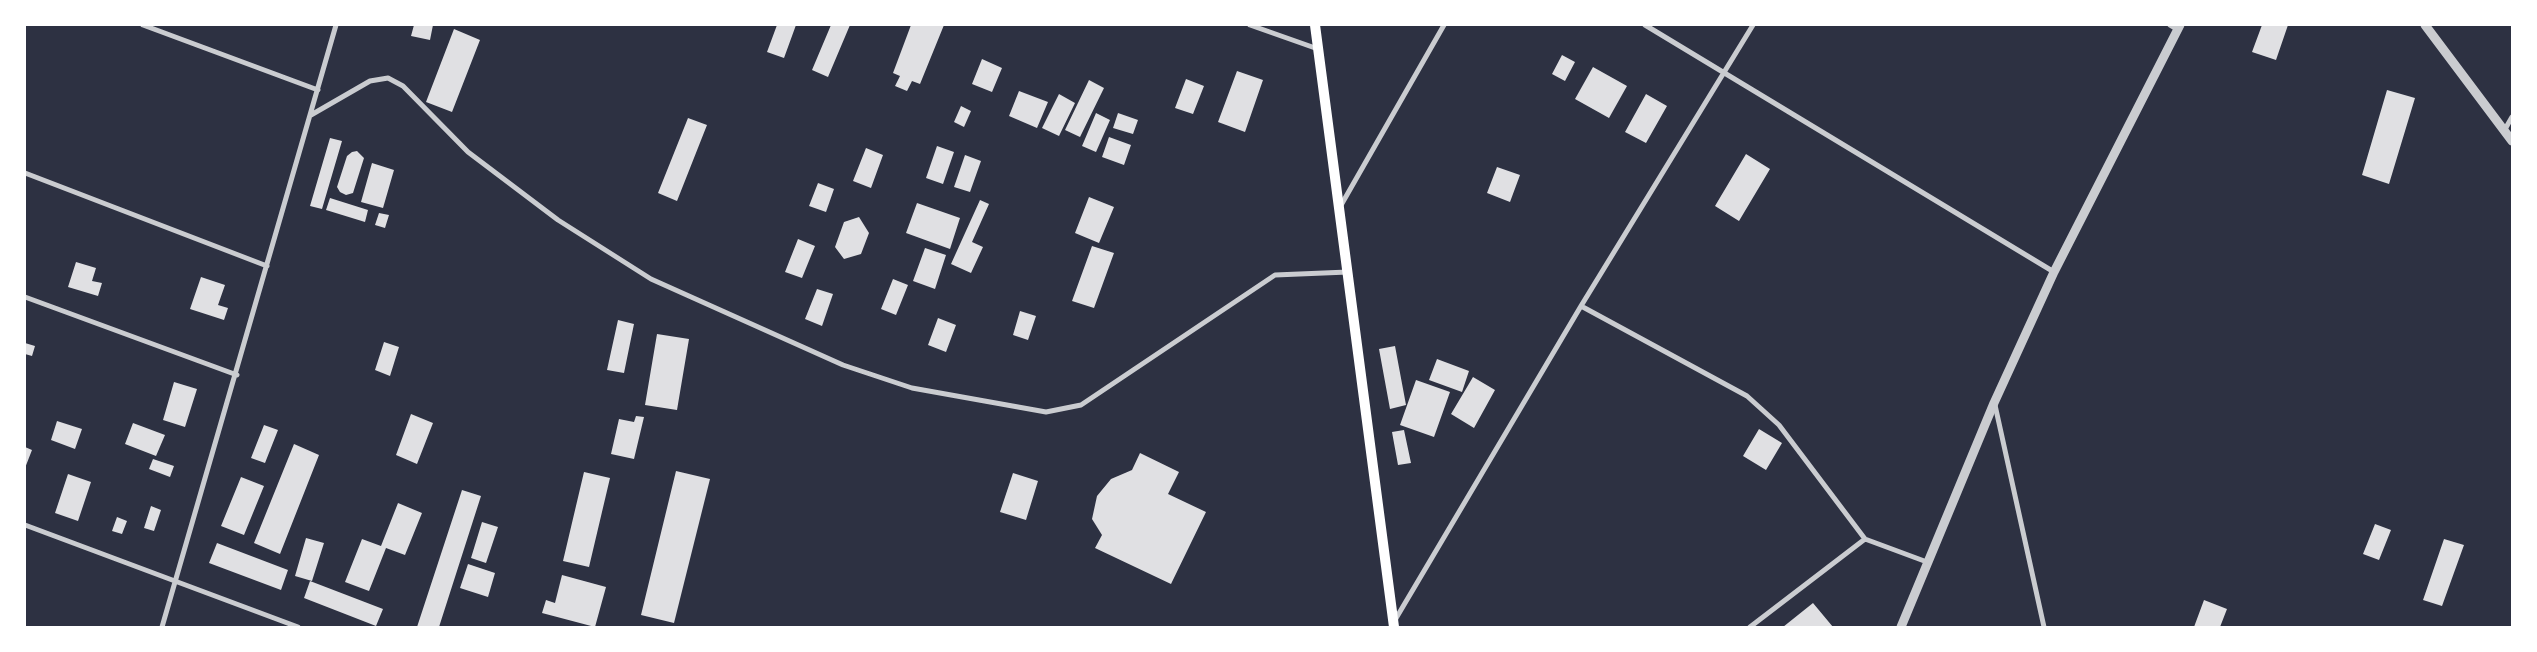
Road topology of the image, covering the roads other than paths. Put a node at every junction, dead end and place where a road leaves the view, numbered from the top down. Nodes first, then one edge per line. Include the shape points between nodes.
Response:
1 (143, 25) edge
2 (336, 25) edge
3 (1250, 25) edge
4 (1315, 25) edge
5 (1444, 25) edge
6 (1646, 25) edge
7 (1753, 25) edge
8 (2425, 25) edge
9 (2176, 26) edge
10 (1318, 49) junction
11 (1724, 73) junction
12 (318, 90) junction
13 (311, 116) junction
14 (2512, 118) edge
15 (2504, 130) junction
16 (2512, 141) edge
17 (25, 173) edge
18 (1340, 207) junction
19 (267, 266) junction
20 (1348, 272) junction
21 (2054, 272) junction
22 (25, 297) edge
23 (1581, 306) junction
24 (237, 375) junction
25 (1994, 403) junction
26 (25, 525) edge
27 (1865, 540) junction
28 (1927, 562) junction
29 (176, 580) junction
30 (1393, 626) edge
31 (162, 627) edge
32 (298, 627) edge
33 (1750, 627) edge
34 (1901, 627) edge
35 (2044, 627) edge

1 - 12 street
2 - 12 street
3 - 10 street
4 - 10 main road
5 - 18 street
6 - 11 street
7 - 11 street
8 - 15 street
9 - 21 street
10 - 18 main road
11 - 21 street
11 - 23 street
12 - 13 street
13 - 19 street
13 - 20 street via 370,81 388,78 404,86 468,152 543,208 651,278 844,365 912,388 1015,408 1046,412 1081,405 1275,275
14 - 15 street
15 - 16 street
17 - 19 street
18 - 20 main road
19 - 24 street
20 - 30 main road
21 - 25 street
22 - 24 street
23 - 27 street via 1747,396 1779,425
23 - 30 street
24 - 29 street
25 - 28 street
25 - 35 street
26 - 29 street
27 - 28 street
27 - 33 street
28 - 34 street
29 - 31 street
29 - 32 street

